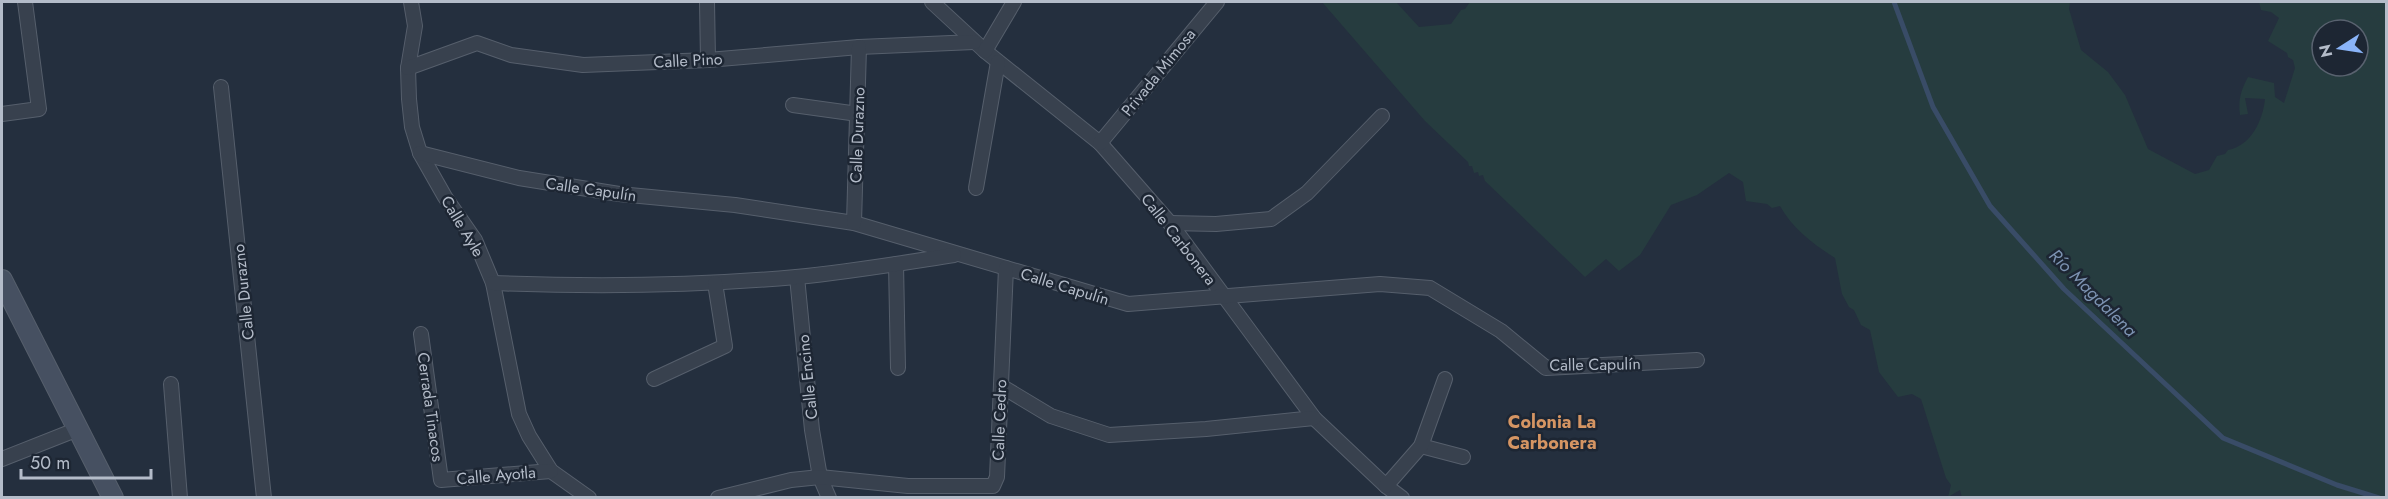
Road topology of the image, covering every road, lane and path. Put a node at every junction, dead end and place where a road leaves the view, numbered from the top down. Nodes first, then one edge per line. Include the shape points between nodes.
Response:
1 (24, 2) edge
2 (411, 2) edge
3 (707, 2) edge
4 (932, 2) edge
5 (1014, 2) edge
6 (1217, 2) edge
7 (859, 47) junction
8 (979, 47) junction
9 (708, 60) junction
10 (998, 62) junction
11 (408, 68) junction
12 (221, 87) dead end
13 (793, 105) dead end
14 (2, 114) edge
15 (858, 114) junction
16 (1382, 116) dead end
17 (1100, 143) junction
18 (420, 153) junction
19 (976, 188) dead end
20 (854, 223) junction
21 (1170, 223) junction
22 (960, 254) junction
23 (896, 264) junction
24 (1006, 268) junction
25 (797, 277) junction
26 (2, 280) edge
27 (494, 283) junction
28 (715, 283) junction
29 (1223, 297) junction
30 (421, 334) dead end
31 (1697, 360) dead end
32 (898, 368) dead end
33 (654, 379) dead end
34 (1445, 379) dead end
35 (171, 384) dead end
36 (1001, 386) junction
37 (1314, 418) junction
38 (78, 429) junction
39 (1421, 446) junction
40 (1463, 457) dead end
41 (2, 459) edge
42 (551, 471) junction
43 (820, 477) junction
44 (441, 480) joint
45 (1386, 486) junction
46 (912, 492) edge
47 (113, 498) edge
48 (180, 498) edge
49 (264, 498) edge
50 (590, 498) edge
51 (718, 498) edge
52 (829, 498) edge
53 (1402, 498) edge

1 - 14 street via 39,109
2 - 11 street, Calle Ayle via 415,26
3 - 9 street
4 - 8 street, Calle Carbonera
5 - 8 street
6 - 17 street, Privada Mimosa
7 - 8 street, Calle Pino
7 - 9 street, Calle Pino
7 - 15 street, Calle Durazno
8 - 10 street, Calle Carbonera
9 - 11 street, Calle Pino via 583,65 511,54 477,43
10 - 17 street, Calle Carbonera
10 - 19 street
11 - 18 street, Calle Ayle via 412,127
12 - 49 street, Calle Durazno
13 - 15 street
15 - 20 street, Calle Durazno
16 - 21 street via 1307,193 1271,219
17 - 21 street, Calle Carbonera
18 - 20 street, Calle Capulín via 519,178
18 - 27 street, Calle Ayle via 475,240
20 - 22 street, Calle Capulín
21 - 29 street, Calle Carbonera
22 - 23 street
22 - 24 street, Calle Capulín
23 - 25 street
23 - 32 street
24 - 29 street, Calle Capulín via 1128,304
24 - 36 street, Calle Cedro
25 - 28 street
25 - 43 street, Calle Encino
26 - 38 main road
27 - 28 street via 591,287
27 - 42 street, Calle Ayle via 519,414
28 - 33 street via 725,346
29 - 31 street, Calle Capulín via 1380,285 1430,288 1501,331 1546,368
29 - 37 street, Calle Carbonera
30 - 44 street, Cerrada Tinacos
34 - 39 street
35 - 48 street
36 - 37 street via 1051,416 1109,435
36 - 46 street, Calle Cedro via 997,477 993,486
37 - 45 street, Calle Carbonera
38 - 41 street
38 - 47 main road
39 - 40 street
39 - 45 street
42 - 44 street, Calle Ayotla
42 - 50 street, Calle Ayle
43 - 46 street
43 - 51 street
43 - 52 street, Calle Encino
45 - 53 street, Calle Carbonera

